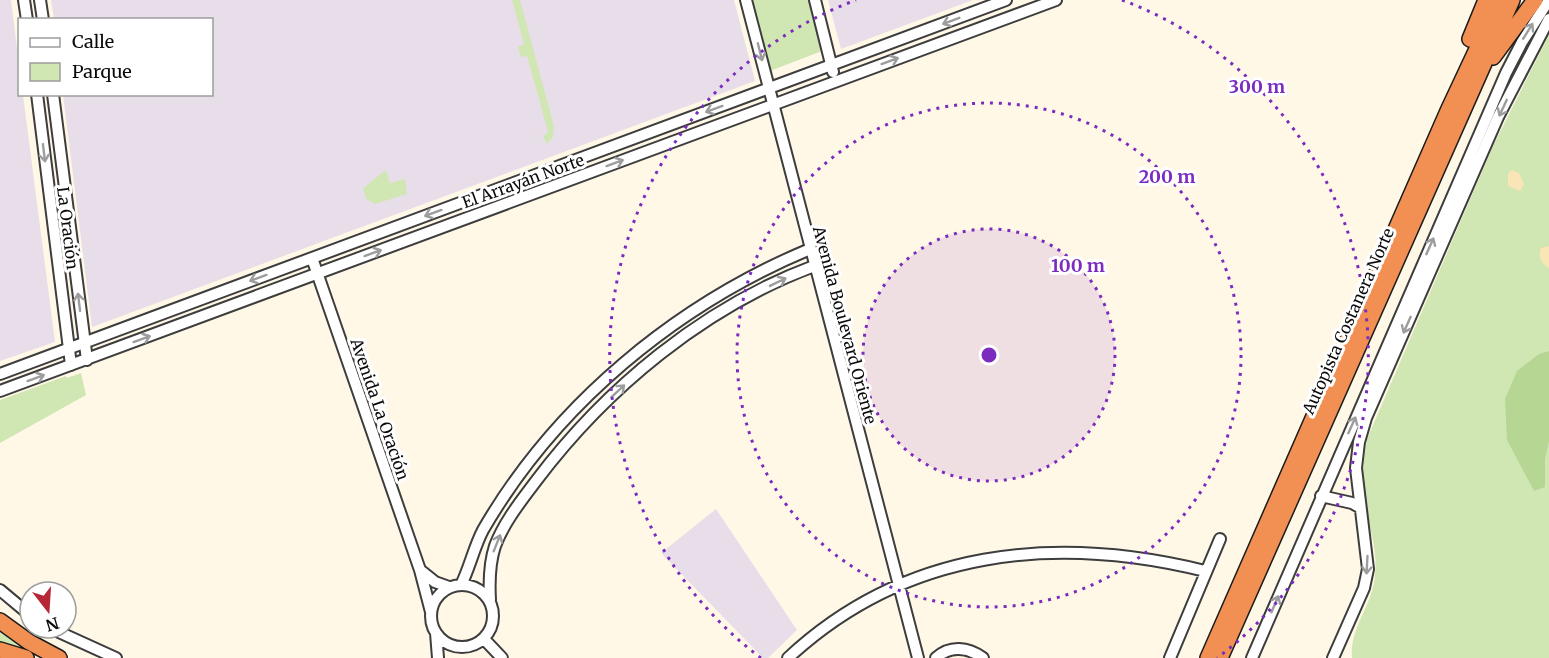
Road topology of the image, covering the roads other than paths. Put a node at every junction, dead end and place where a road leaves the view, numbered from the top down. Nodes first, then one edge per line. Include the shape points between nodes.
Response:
1 (24, 0) edge
2 (40, 0) edge
3 (746, 0) edge
4 (815, 0) edge
5 (1006, 0) edge
6 (1056, 0) edge
7 (1486, 0) edge
8 (1500, 0) edge
9 (1512, 0) edge
10 (1535, 0) edge
11 (1549, 0) edge
12 (27, 18) edge
13 (43, 18) edge
14 (1549, 19) edge
15 (1515, 55) junction
16 (1525, 61) junction
17 (832, 66) junction
18 (836, 82) junction
19 (769, 88) junction
20 (37, 96) edge
21 (52, 96) edge
22 (1467, 97) junction
23 (773, 104) junction
24 (1434, 145) junction
25 (810, 249) junction
26 (312, 258) junction
27 (814, 266) junction
28 (318, 273) junction
29 (84, 342) junction
30 (69, 348) junction
31 (87, 360) junction
32 (71, 365) junction
33 (0, 374) edge
34 (0, 392) edge
35 (1321, 496) junction
36 (1359, 507) junction
37 (1220, 539) dead end
38 (420, 570) junction
39 (1205, 571) junction
40 (461, 585) junction
41 (898, 585) junction
42 (449, 587) junction
43 (0, 591) edge
44 (490, 600) junction
45 (18, 605) edge
46 (431, 612) junction
47 (0, 621) edge
48 (436, 633) junction
49 (484, 639) junction
50 (76, 640) edge
51 (471, 646) junction
52 (0, 651) edge
53 (1223, 654) edge
54 (26, 658) edge
55 (59, 658) edge
56 (116, 658) edge
57 (438, 658) edge
58 (462, 658) edge
59 (502, 658) edge
60 (788, 658) edge
61 (918, 658) edge
62 (936, 658) edge
63 (983, 658) edge
64 (1170, 658) edge
65 (1208, 658) edge
66 (1252, 658) edge
67 (1333, 658) edge

1 - 12 street
2 - 13 street
3 -> 19 street, Avenida Boulevard Oriente
4 - 17 street
5 -> 17 street, El Arrayán Norte
18 -> 6 street, El Arrayán Norte
7 - 24 highway
8 - 24 highway, Autopista Costanera Norte
9 - 22 highway, Autopista Costanera Norte
10 - 22 highway
15 -> 11 street
14 - 16 street
15 - 16 street
35 -> 15 street
16 -> 36 street via 1366,418 1356,456
17 - 18 street
17 - 19 street, El Arrayán Norte
18 - 23 street, El Arrayán Norte
19 - 23 street, Avenida Boulevard Oriente
19 -> 26 street, El Arrayán Norte
20 -> 30 street, La Oración
29 -> 21 street, La Oración
22 - 53 highway, Autopista Costanera Norte
23 - 25 street, Avenida Boulevard Oriente
28 -> 23 street, El Arrayán Norte
24 - 65 highway, Autopista Costanera Norte
25 - 27 street, Avenida Boulevard Oriente
25 - 40 street via 746,279 694,310 590,395 542,448 494,513 476,544
26 - 28 street, Avenida La Oración
26 -> 29 street, El Arrayán Norte
27 - 41 street, Avenida Boulevard Oriente
44 -> 27 street via 491,560 504,528 542,474 599,409 644,368 703,324 752,295
31 -> 28 street, El Arrayán Norte
28 - 38 street, Avenida La Oración
29 - 30 street, El Arrayán Norte
29 - 31 street, La Oración
30 - 32 street, La Oración
30 - 33 street, El Arrayán Norte
31 - 32 street, El Arrayán Norte
34 -> 32 street, El Arrayán Norte
35 - 36 street
66 -> 35 street
36 -> 67 street via 1368,552 1366,577
37 - 39 street
38 - 42 street via 431,580
38 - 46 street, Avenida La Oración
39 - 41 street via 1140,556 1046,552 957,565
39 - 64 street
40 - 42 street
40 - 44 street via 478,589
41 - 60 street via 831,624
41 - 61 street, Avenida Boulevard Oriente
42 - 46 street via 438,596
43 - 45 street
44 - 49 street via 494,620
46 - 48 street
47 - 55 highway
48 - 51 street via 449,645
48 - 57 street
49 - 51 street
49 - 59 street
50 - 56 street
51 - 58 street
52 - 54 highway
62 - 63 street via 952,649 964,649

